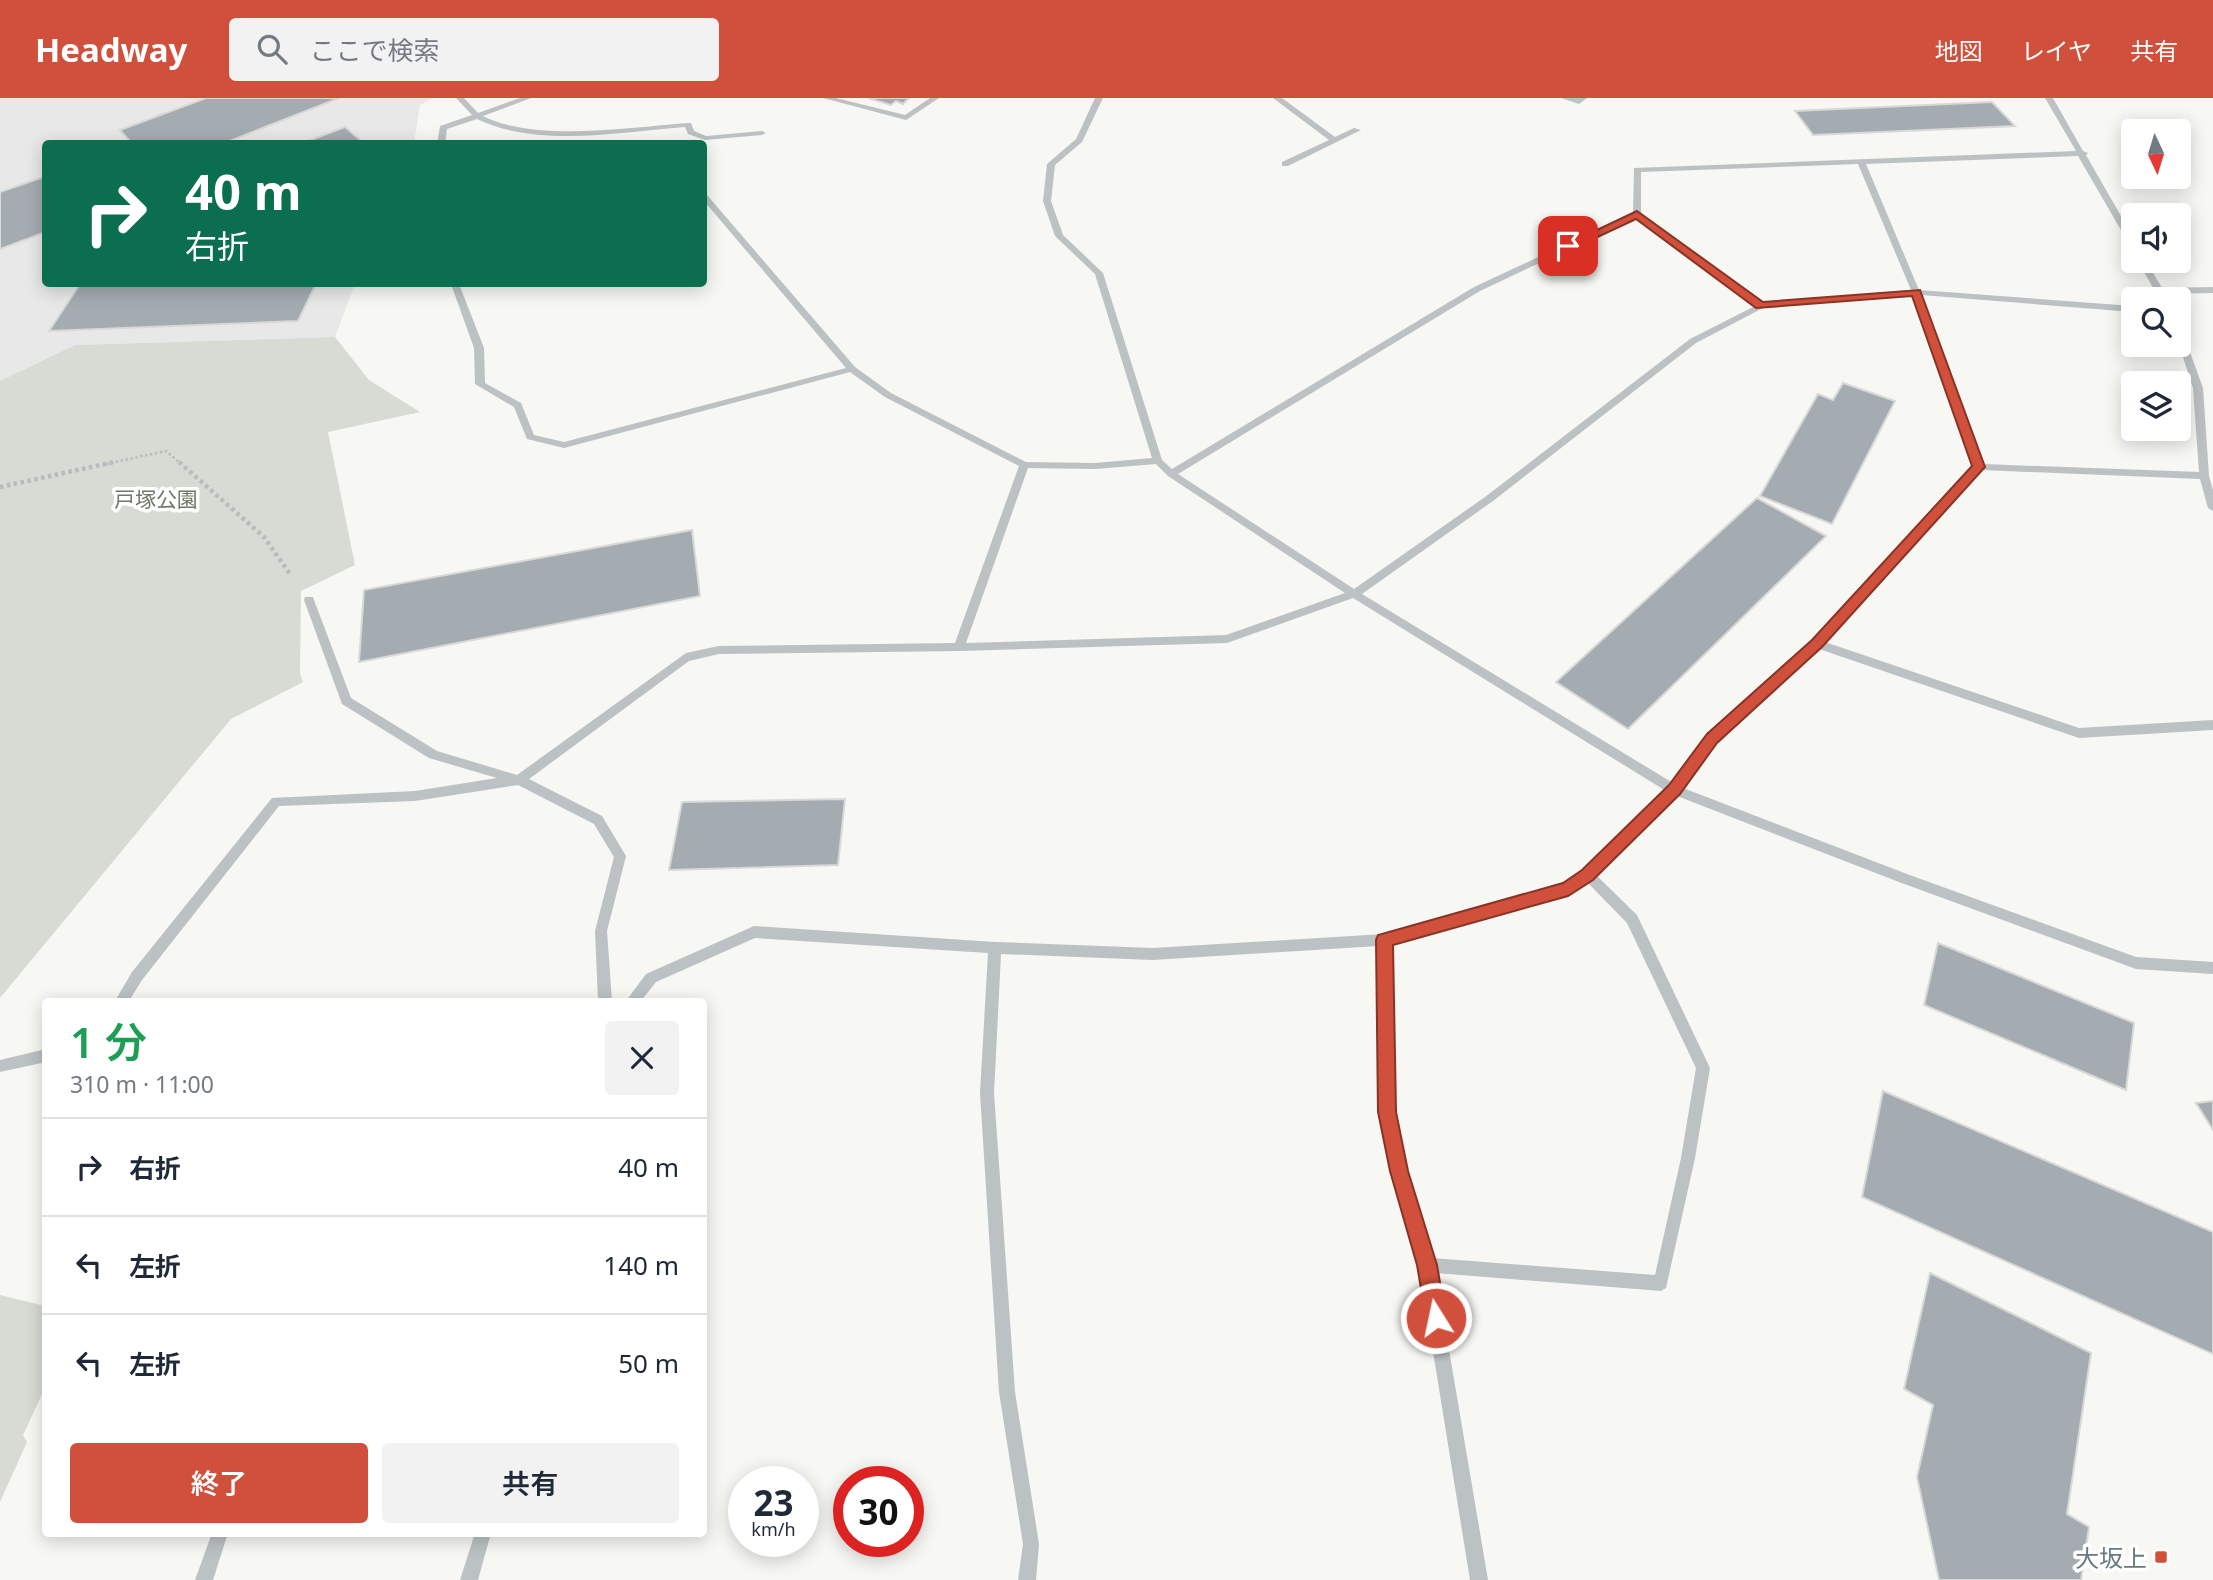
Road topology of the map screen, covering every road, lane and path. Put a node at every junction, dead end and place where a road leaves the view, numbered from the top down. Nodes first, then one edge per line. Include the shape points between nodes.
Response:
1 (460, 98) edge
2 (527, 98) edge
3 (827, 98) edge
4 (934, 98) edge
5 (1099, 98) edge
6 (1277, 98) edge
7 (1565, 98) edge
8 (1583, 98) edge
9 (2049, 98) edge
10 (477, 116) junction
11 (1357, 130) dead end
12 (762, 133) dead end
13 (442, 140) edge
14 (1335, 141) junction
15 (2084, 153) junction
16 (1861, 161) junction
17 (1285, 164) dead end
18 (707, 200) edge
19 (1637, 214) junction
20 (2121, 222) edge
21 (456, 287) edge
22 (2213, 290) edge
23 (1916, 292) junction
24 (2191, 292) edge
25 (1760, 306) junction
26 (2121, 308) edge
27 (2187, 357) edge
28 (852, 369) junction
29 (1158, 461) junction
30 (1024, 465) junction
31 (1979, 467) junction
32 (1171, 474) junction
33 (2204, 476) junction
34 (0, 486) edge
35 (2213, 508) edge
36 (1354, 594) junction
37 (309, 600) joint
38 (1817, 644) junction
39 (959, 647) junction
40 (2213, 725) edge
41 (519, 780) junction
42 (1675, 790) junction
43 (1588, 875) junction
44 (1384, 940) junction
45 (995, 948) junction
46 (2213, 968) edge
47 (124, 998) edge
48 (605, 998) edge
49 (635, 998) edge
50 (42, 1056) edge
51 (0, 1066) edge
52 (1427, 1265) junction
53 (219, 1537) edge
54 (482, 1537) edge
55 (204, 1580) edge
56 (469, 1580) edge
57 (1027, 1580) edge
58 (1479, 1580) edge

1 - 10 street
2 - 10 street
3 - 4 street via 906,118
5 - 29 street via 1079,140 1051,164 1047,201 1059,236 1098,273
6 - 14 street
7 - 8 street via 1579,102
9 - 15 street
10 - 12 street via 488,125 533,133 688,125 691,132 705,138
10 - 13 street via 443,128
11 - 14 street
14 - 17 street
15 - 16 street
15 - 20 street
16 - 19 street via 1637,170
16 - 23 street
18 - 28 street
19 - 25 street
19 - 32 street via 1477,289
21 - 28 street via 479,348 480,384 518,405 530,437 564,444
22 - 24 street
23 - 25 street
23 - 26 street
23 - 31 street
25 - 36 street via 1693,341 1489,499
27 - 33 street via 2198,388
28 - 30 street via 888,396
29 - 30 street
29 - 32 street
30 - 39 street
31 - 33 street
31 - 38 street
32 - 36 street
33 - 35 street
34 - 37 path via 166,451 264,537
36 - 39 street via 1227,639
36 - 42 street
37 - 41 street via 346,701 433,755
38 - 40 street via 2078,733
38 - 42 street via 1712,738
39 - 41 street via 719,650 686,657
41 - 47 street via 415,796 276,801
41 - 48 street via 598,821 620,856 601,931
42 - 43 street
42 - 46 street via 2136,962
43 - 44 street via 1568,889
43 - 52 street via 1632,919 1703,1068 1661,1283
44 - 45 street via 1153,954
44 - 52 street via 1387,1112
45 - 49 street via 754,932 651,978
45 - 57 street via 987,1093 1007,1392 1031,1544
50 - 51 street
52 - 58 street
53 - 55 street
54 - 56 street

